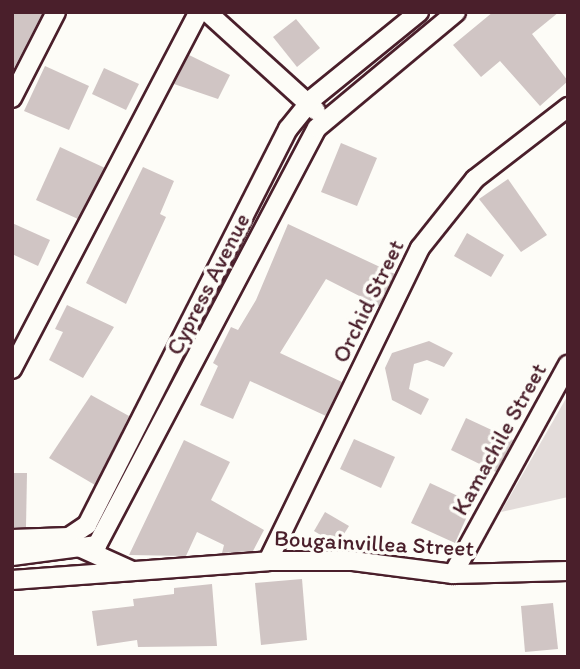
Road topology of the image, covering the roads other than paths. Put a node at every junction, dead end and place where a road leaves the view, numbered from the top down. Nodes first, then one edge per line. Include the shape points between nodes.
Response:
1 (56, 12) edge
2 (199, 12) edge
3 (207, 12) edge
4 (419, 12) edge
5 (456, 12) edge
6 (12, 98) edge
7 (308, 103) junction
8 (568, 107) edge
9 (324, 118) junction
10 (178, 350) junction
11 (198, 359) junction
12 (568, 365) edge
13 (12, 369) edge
14 (69, 537) junction
15 (12, 539) edge
16 (84, 552) junction
17 (12, 556) edge
18 (268, 561) junction
19 (568, 571) edge
20 (136, 573) junction
21 (453, 574) junction
22 (12, 580) edge

1 - 6 street
2 - 13 street
3 - 7 street
4 - 7 street, Cypress Avenue
5 - 9 street, Cypress Avenue
7 - 9 street
7 - 10 street, Cypress Avenue via 288,129
8 - 18 street, Orchid Street via 475,179 420,248
9 - 11 street, Cypress Avenue
10 - 11 street
10 - 14 street, Cypress Avenue via 87,525
11 - 16 street, Cypress Avenue via 125,502 97,545
12 - 21 street, Kamachile Street
14 - 15 street
14 - 16 street
16 - 17 street
16 - 20 street, Bougainvillea Street
18 - 20 street, Bougainvillea Street
18 - 21 street, Bougainvillea Street via 353,561
19 - 21 street, Bougainvillea Street
20 - 22 street, Bougainvillea Street

